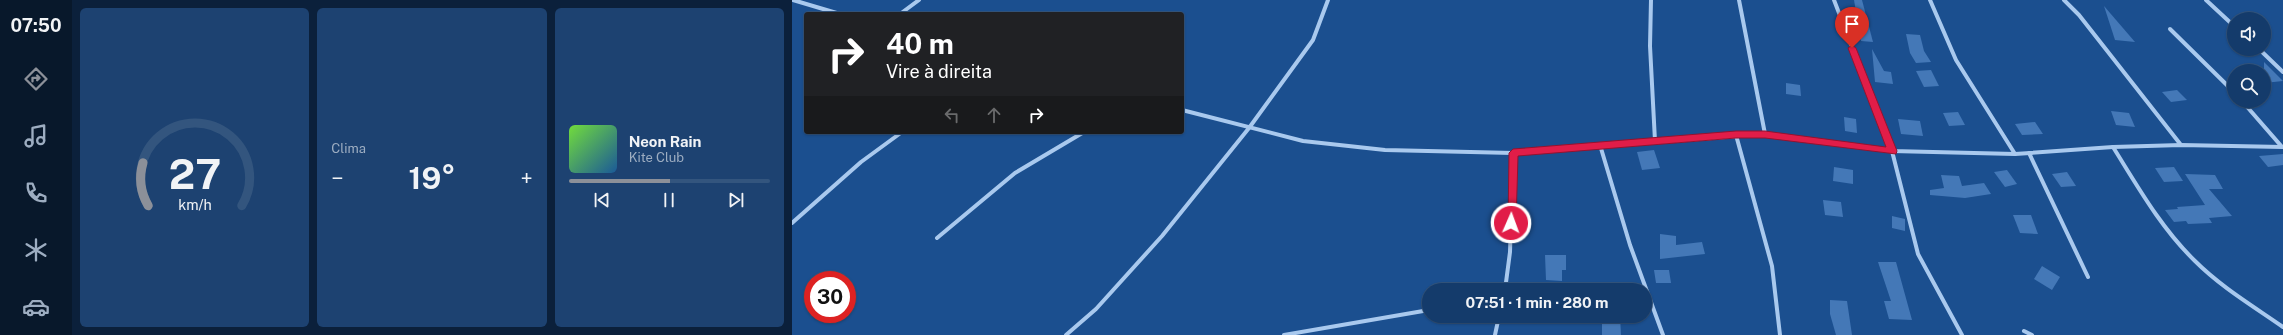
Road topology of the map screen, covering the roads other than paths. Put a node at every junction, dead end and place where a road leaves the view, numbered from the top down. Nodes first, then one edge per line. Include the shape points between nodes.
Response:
1 (793, 0) edge
2 (807, 0) edge
3 (919, 0) edge
4 (1328, 0) edge
5 (1651, 0) edge
6 (1739, 0) edge
7 (1834, 0) edge
8 (1930, 0) edge
9 (2064, 0) edge
10 (2206, 0) edge
11 (803, 3) junction
12 (833, 12) edge
13 (903, 12) edge
14 (2227, 20) edge
15 (2170, 29) dead end
16 (2266, 56) edge
17 (2283, 72) edge
18 (2227, 85) edge
19 (2248, 108) edge
20 (1184, 111) edge
21 (1249, 128) junction
22 (899, 134) edge
23 (1081, 134) edge
24 (1736, 134) junction
25 (1765, 134) junction
26 (1655, 141) junction
27 (1600, 145) junction
28 (2181, 145) junction
29 (2113, 147) junction
30 (2282, 147) edge
31 (1892, 151) junction
32 (1513, 153) junction
33 (2029, 153) junction
34 (2015, 154) junction
35 (792, 223) edge
36 (937, 238) dead end
37 (2088, 277) dead end
38 (1506, 283) edge
39 (1422, 311) edge
40 (1498, 323) edge
41 (2283, 327) edge
42 (2024, 331) dead end
43 (1066, 335) edge
44 (1284, 335) edge
45 (1495, 335) edge
46 (1663, 335) edge
47 (1780, 335) edge
48 (1962, 335) edge
49 (2032, 335) edge

1 - 11 street
2 - 11 street
3 - 13 street
4 - 21 street via 1313,40
5 - 26 street via 1650,46
6 - 25 street
7 - 31 street
8 - 34 street via 1938,25 1971,86
9 - 28 street via 2079,15
10 - 14 street
11 - 12 street
15 - 18 street
16 - 17 street
19 - 30 street
20 - 21 street
21 - 32 street via 1303,141 1385,150
21 - 43 street via 1162,236 1096,309
22 - 35 street via 861,162
23 - 36 street via 1015,173
24 - 25 street
24 - 26 street
24 - 47 street via 1772,266
25 - 31 street
26 - 27 street
27 - 32 street
27 - 46 street via 1630,245
28 - 29 street
28 - 30 street
29 - 33 street
29 - 41 street via 2157,216 2187,253 2229,288
31 - 34 street
31 - 48 street via 1918,254
32 - 38 street via 1510,252
33 - 34 street
33 - 37 street
39 - 44 street
40 - 45 street
42 - 49 street

